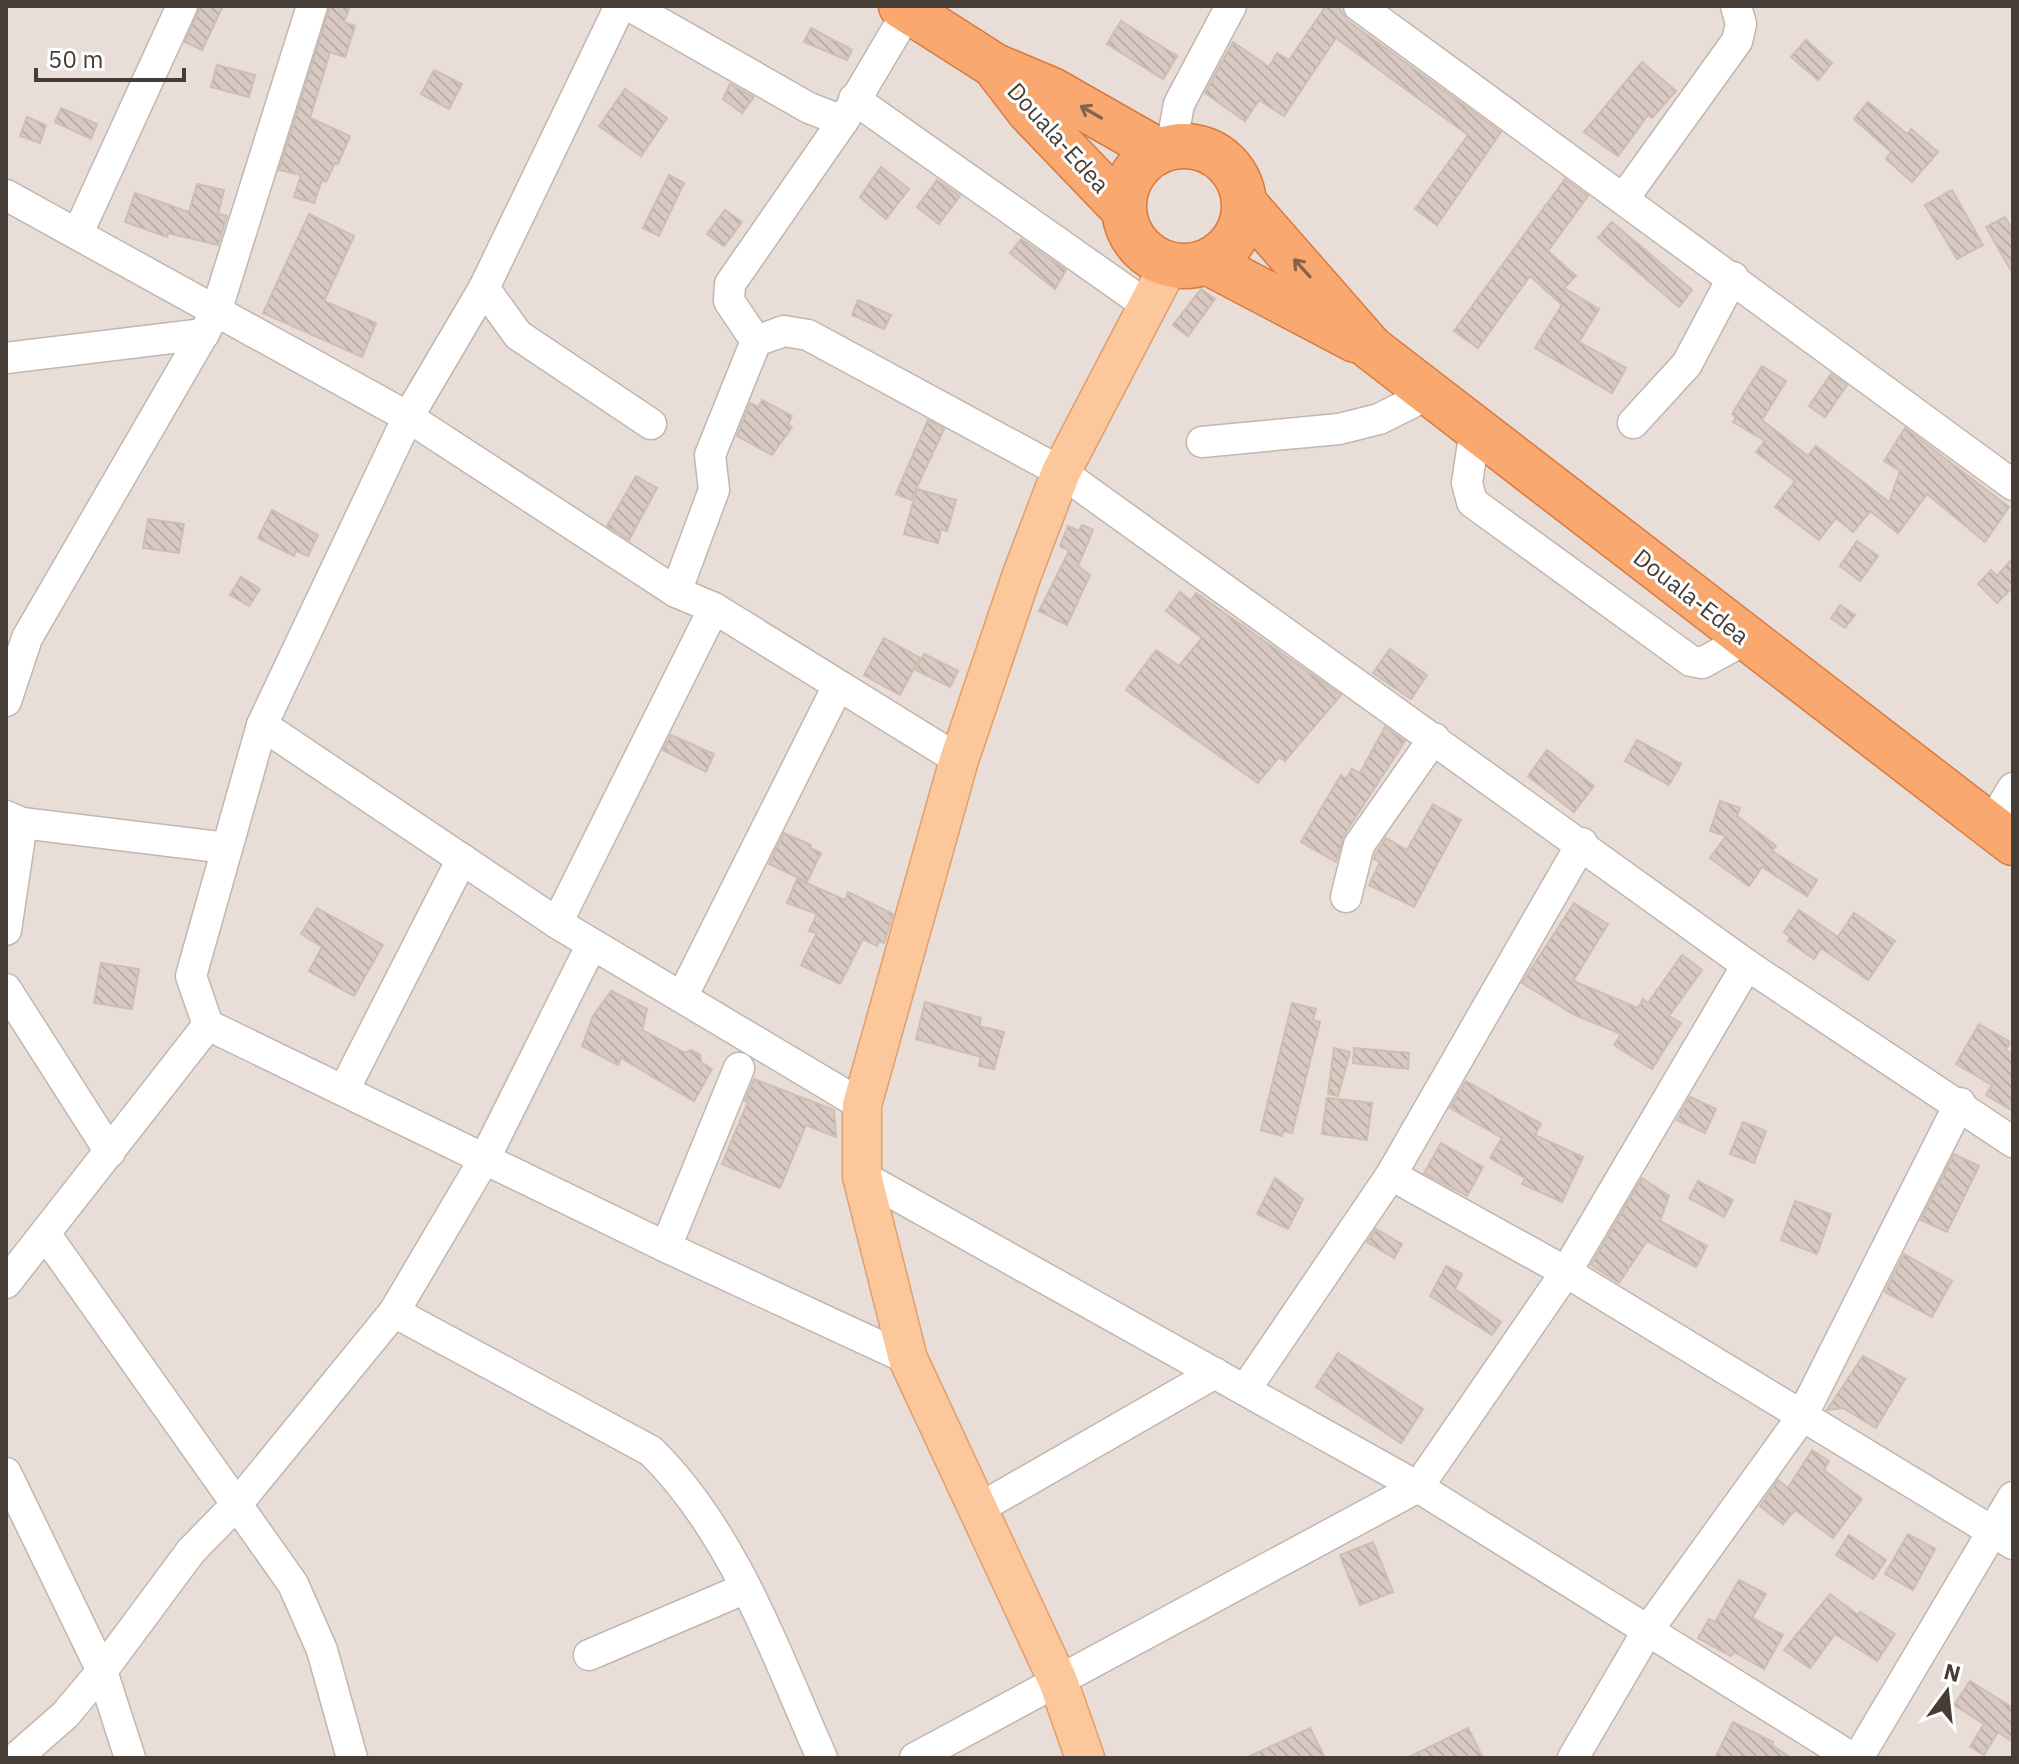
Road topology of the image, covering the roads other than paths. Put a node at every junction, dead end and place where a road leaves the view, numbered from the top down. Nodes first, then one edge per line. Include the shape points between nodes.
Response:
1 (182, 6) edge
2 (312, 6) edge
3 (620, 6) edge
4 (630, 6) edge
5 (1231, 6) edge
6 (1359, 6) edge
7 (1736, 6) edge
8 (905, 8) edge
9 (995, 66) junction
10 (848, 110) junction
11 (1165, 149) junction
12 (6, 195) edge
13 (1624, 198) junction
14 (1245, 204) junction
15 (1123, 209) junction
16 (78, 233) junction
17 (1188, 264) junction
18 (1733, 277) junction
19 (484, 288) junction
20 (1145, 304) junction
21 (210, 323) junction
22 (756, 341) junction
23 (1371, 348) junction
24 (6, 358) edge
25 (1429, 394) junction
26 (408, 417) junction
27 (1633, 423) dead end
28 (651, 424) dead end
29 (1475, 430) junction
30 (1202, 442) dead end
31 (1061, 472) junction
32 (2013, 485) edge
33 (676, 592) junction
34 (714, 608) junction
35 (1746, 639) junction
36 (838, 686) junction
37 (6, 701) edge
38 (262, 725) junction
39 (1434, 738) junction
40 (959, 760) junction
41 (2013, 788) edge
42 (14, 820) edge
43 (2001, 835) edge
44 (1582, 843) junction
45 (227, 848) junction
46 (462, 859) junction
47 (1346, 897) dead end
48 (557, 923) junction
49 (6, 930) edge
50 (592, 944) junction
51 (1747, 965) junction
52 (6, 989) edge
53 (682, 997) junction
54 (208, 1025) junction
55 (739, 1068) dead end
56 (344, 1090) junction
57 (1960, 1103) junction
58 (862, 1105) junction
59 (2013, 1142) edge
60 (110, 1152) junction
61 (485, 1158) junction
62 (1391, 1175) junction
63 (862, 1176) junction
64 (46, 1235) junction
65 (666, 1247) junction
66 (1566, 1272) junction
67 (6, 1283) edge
68 (394, 1312) junction
69 (908, 1359) junction
70 (1215, 1373) junction
71 (1245, 1390) junction
72 (1801, 1418) junction
73 (6, 1473) edge
74 (1418, 1487) junction
75 (2013, 1497) edge
76 (238, 1503) junction
77 (978, 1509) junction
78 (2003, 1538) edge
79 (746, 1588) junction
80 (1648, 1630) junction
81 (589, 1655) dead end
82 (102, 1671) junction
83 (1058, 1681) junction
84 (16, 1758) edge
85 (130, 1758) edge
86 (352, 1758) edge
87 (822, 1758) edge
88 (915, 1758) edge
89 (1085, 1758) edge
90 (1573, 1758) edge
91 (1852, 1758) edge
92 (1858, 1758) edge

1 - 16 street
2 - 21 street
3 - 19 street
4 - 10 street via 809,108
5 - 11 street via 1179,104
6 - 13 street
7 - 13 street via 1741,24 1737,41
8 - 9 highway, Douala-Edea
8 - 10 street
11 -> 9 highway, Douala-Edea
9 - 15 highway, Douala-Edea via 1029,111
10 - 20 street
10 - 22 street via 730,284 729,301
11 - 14 highway via 1198,147 1221,158 1238,179
11 - 15 highway via 1131,175
12 - 16 street
13 - 18 street
14 - 17 highway via 1241,228 1227,249
23 -> 14 highway, Douala-Edea
15 - 17 highway via 1137,245
16 - 21 street
17 - 20 main road
17 - 23 highway, Douala-Edea
18 - 27 street via 1687,364
18 - 32 street
19 - 26 street
19 - 28 street via 518,335
20 - 31 main road
21 - 24 street
21 - 26 street
21 - 37 street via 27,638
22 - 31 street via 784,331 808,335
22 - 33 street via 710,455 714,490
23 - 25 highway, Douala-Edea
25 - 29 highway, Douala-Edea
25 - 30 street via 1379,419 1339,429
26 - 33 street
26 - 38 street
29 - 35 highway, Douala-Edea
29 - 35 street via 1467,483 1472,502 1691,661 1702,663
31 - 39 street
31 - 40 main road
33 - 34 street
34 - 36 street
34 - 48 street
35 - 43 highway, Douala-Edea
36 - 40 street
36 - 53 street
38 - 45 street
38 - 46 street
39 - 44 street
39 - 47 street via 1359,845
40 - 58 main road
41 - 43 street
42 - 45 street
42 - 49 street
44 - 51 street
44 - 62 street
45 - 54 street via 191,976
46 - 48 street
46 - 56 street
48 - 50 street
50 - 53 street
50 - 61 street
51 - 57 street
51 - 66 street
52 - 60 street
53 - 58 street
54 - 56 street
54 - 60 street
55 - 65 street
56 - 61 street
57 - 59 street
57 - 72 street
58 - 63 main road
60 - 64 street
61 - 65 street
61 - 68 street
62 - 66 street
62 - 71 street
63 - 69 main road
63 - 70 street
64 - 67 street
64 - 76 street
65 - 69 street
66 - 72 street
66 - 74 street
68 - 76 street
68 - 79 street via 651,1451 682,1481
69 - 77 main road
70 - 71 street
70 - 77 street
71 - 74 street
72 - 78 street
72 - 80 street
73 - 82 street
74 - 80 street
74 - 83 street
75 - 78 street
76 - 82 street via 191,1551
76 - 86 street via 293,1584 322,1650
77 - 83 main road
78 - 92 street
79 - 81 street
79 - 87 street
80 - 90 street
80 - 91 street
82 - 84 street via 65,1715
82 - 85 street
83 - 88 street
83 - 89 main road

